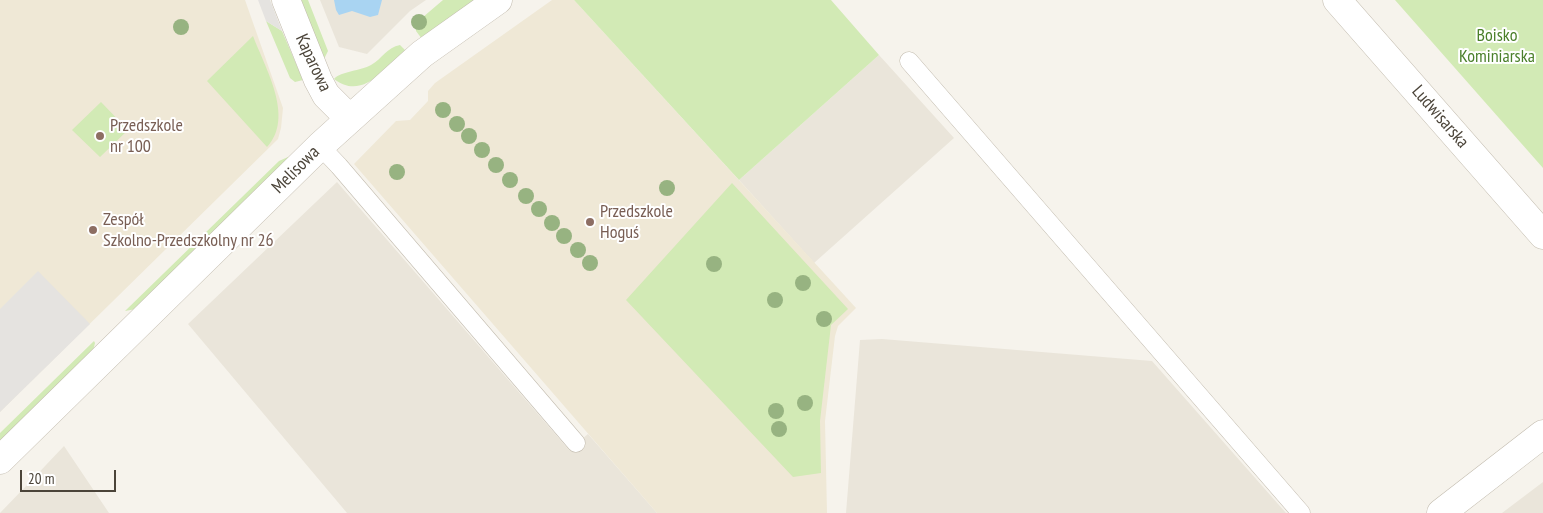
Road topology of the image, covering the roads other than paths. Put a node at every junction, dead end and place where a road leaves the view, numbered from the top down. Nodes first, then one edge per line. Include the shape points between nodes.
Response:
1 (286, 0) edge
2 (498, 0) edge
3 (1337, 0) edge
4 (909, 61) dead end
5 (350, 119) junction
6 (320, 146) junction
7 (1543, 235) edge
8 (1543, 434) edge
9 (576, 443) dead end
10 (0, 460) edge
11 (1301, 513) edge
12 (1441, 513) edge

1 - 5 street, Kaparowa via 326,95
2 - 5 street, Melisowa via 422,54
3 - 7 street, Ludwisarska
4 - 11 lane
5 - 6 street, Melisowa
6 - 9 lane
6 - 10 street, Melisowa
8 - 12 street

